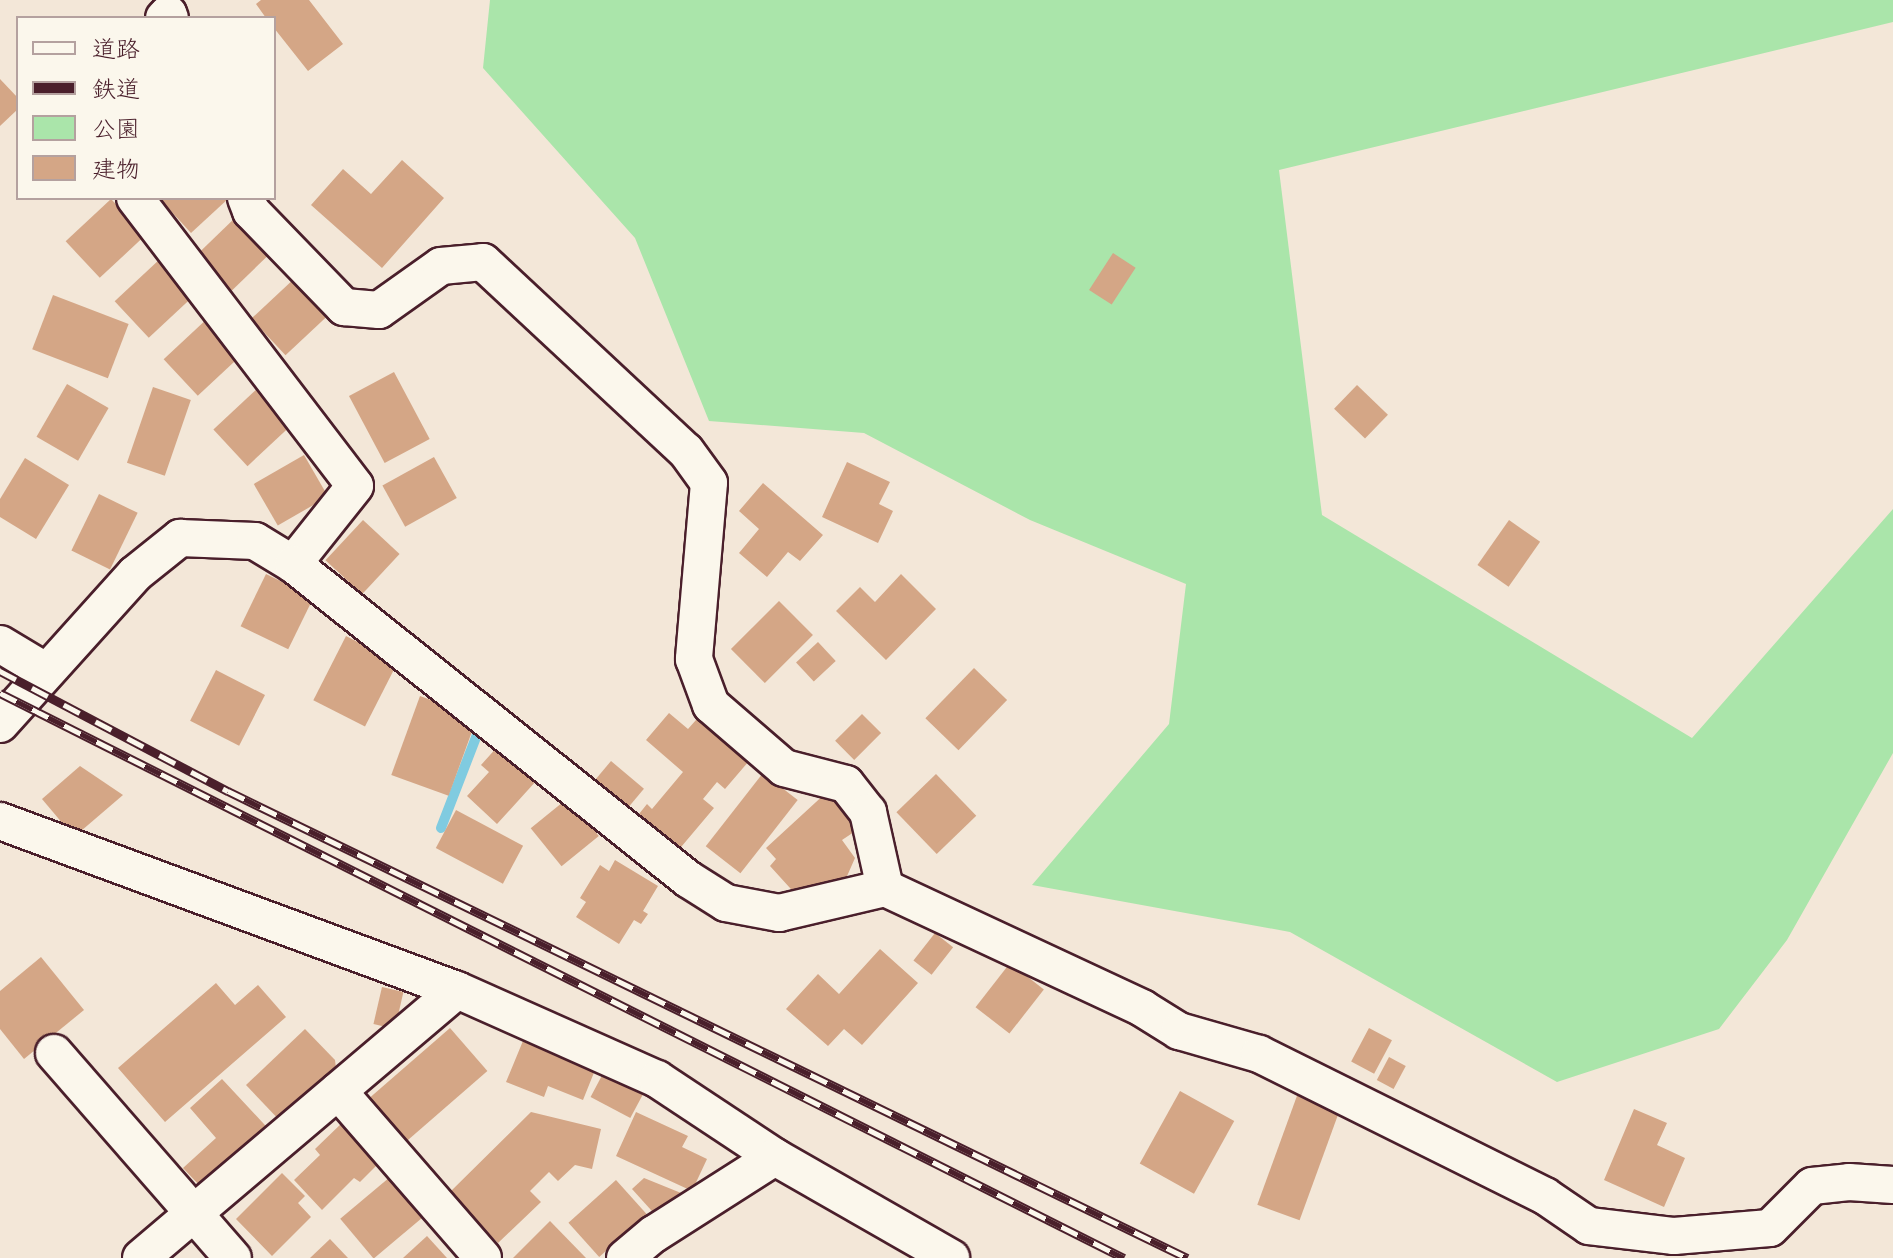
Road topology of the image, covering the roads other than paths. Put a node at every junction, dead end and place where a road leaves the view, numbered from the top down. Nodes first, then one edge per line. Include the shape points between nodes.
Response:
1 (137, 200) edge
2 (247, 200) edge
3 (293, 564) junction
4 (0, 644) edge
5 (45, 671) junction
6 (0, 724) edge
7 (0, 821) edge
8 (885, 888) junction
9 (457, 990) junction
10 (54, 1053) dead end
11 (338, 1091) junction
12 (775, 1157) junction
13 (1893, 1185) edge
14 (193, 1213) junction
15 (1671, 1247) edge
16 (141, 1258) edge
17 (233, 1258) edge
18 (483, 1258) edge
19 (625, 1258) edge
20 (951, 1258) edge

1 - 3 street via 355,486
2 - 8 street via 251,211 344,307 379,310 441,266 483,262 686,451 709,483 694,659 711,705 784,768 846,784 868,812
3 - 5 street via 255,541 180,538 135,574
3 - 8 street via 688,879 726,903 779,913
4 - 5 street
5 - 6 street
7 - 9 street
8 - 15 street via 1142,1008 1179,1031 1259,1054 1545,1196 1589,1226
9 - 11 street
9 - 12 street via 657,1079
10 - 14 street
11 - 14 street
11 - 18 street
12 - 19 street
12 - 20 street
13 - 15 street via 1812,1186 1770,1228
14 - 16 street
14 - 17 street

